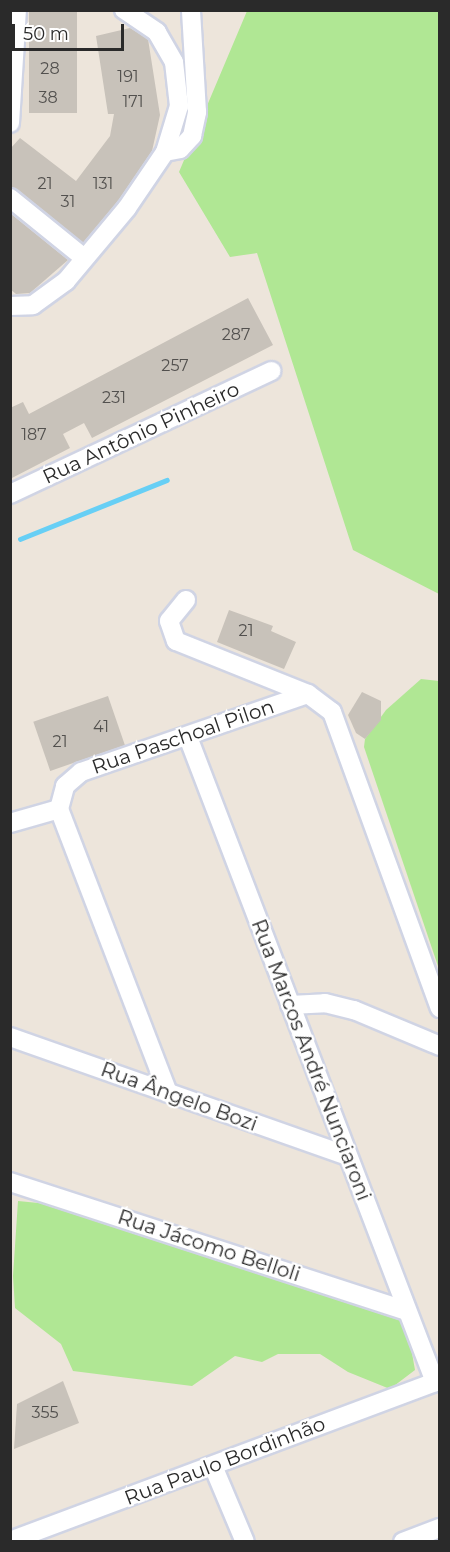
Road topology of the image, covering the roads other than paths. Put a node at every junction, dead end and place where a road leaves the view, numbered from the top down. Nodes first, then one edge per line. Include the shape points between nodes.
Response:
1 (17, 10) edge
2 (124, 10) edge
3 (191, 10) edge
4 (11, 122) edge
5 (165, 152) junction
6 (10, 198) edge
7 (84, 258) junction
8 (10, 306) edge
9 (271, 371) dead end
10 (10, 494) edge
11 (186, 600) dead end
12 (308, 694) junction
13 (188, 737) junction
14 (59, 809) junction
15 (10, 823) edge
16 (290, 1005) junction
17 (440, 1008) edge
18 (10, 1037) edge
19 (440, 1046) edge
20 (168, 1093) junction
21 (348, 1156) junction
22 (10, 1182) edge
23 (408, 1311) junction
24 (437, 1381) edge
25 (213, 1466) junction
26 (440, 1528) edge
27 (10, 1541) edge
28 (245, 1542) edge
29 (403, 1542) edge

1 - 4 street
2 - 5 street via 157,32 174,62 179,106
3 - 5 street via 197,112 192,136 180,149
5 - 7 street via 126,208
6 - 7 street
7 - 8 street via 66,281 33,305
9 - 10 street, Rua Antônio Pinheiro
11 - 12 street via 169,621 176,641
12 - 13 street, Rua Paschoal Pilon
12 - 17 street via 332,712
13 - 14 street, Rua Paschoal Pilon via 81,772 65,786
13 - 16 street, Rua Marcos André Nunciaroni
14 - 15 street
14 - 20 street
16 - 19 street via 325,1003 354,1010
16 - 21 street, Rua Marcos André Nunciaroni
18 - 20 street, Rua Ângelo Bozi
20 - 21 street, Rua Ângelo Bozi
21 - 23 street, Rua Marcos André Nunciaroni
22 - 23 street, Rua Jácomo Belloli
23 - 24 street, Rua Marcos André Nunciaroni
24 - 25 street, Rua Paulo Bordinhão
25 - 27 street, Rua Paulo Bordinhão
25 - 28 street
26 - 29 street

